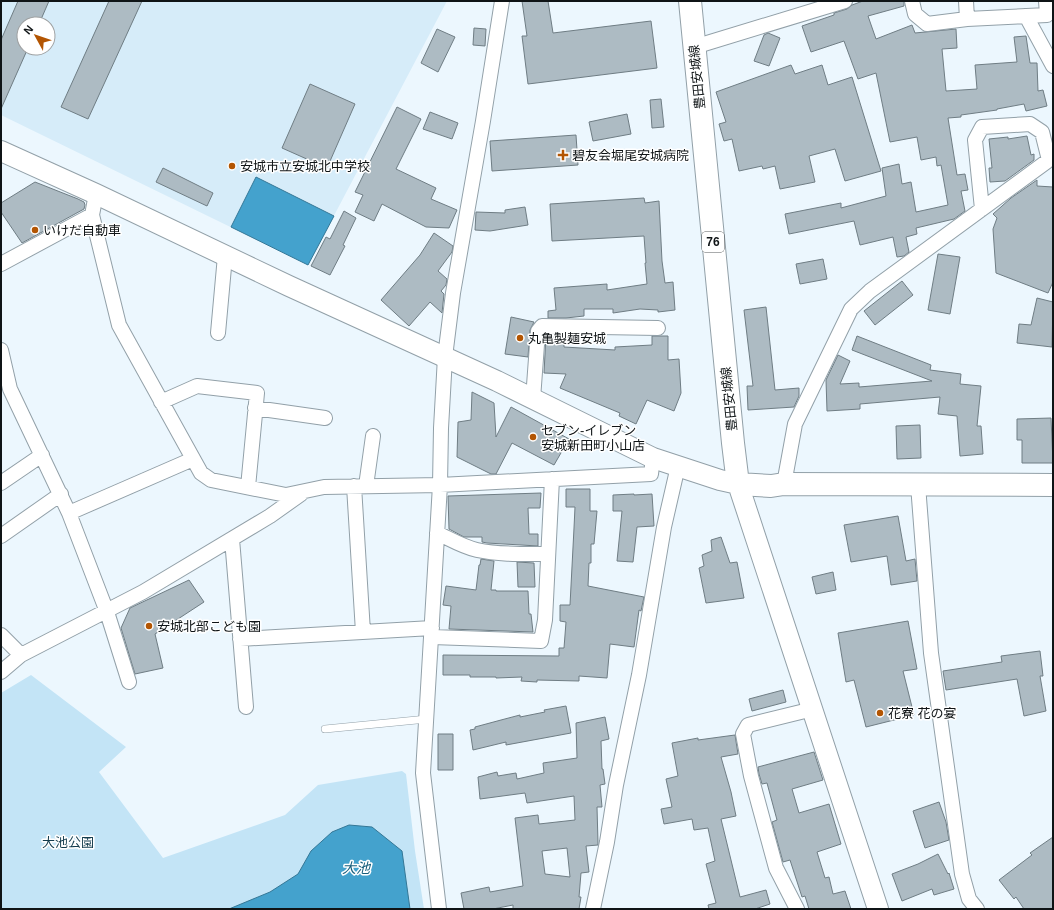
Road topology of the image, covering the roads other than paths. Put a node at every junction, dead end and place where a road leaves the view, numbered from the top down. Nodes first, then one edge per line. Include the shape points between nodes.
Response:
1 (502, 1) edge
2 (690, 1) edge
3 (845, 1) edge
4 (912, 1) edge
5 (966, 1) edge
6 (1049, 10) edge
7 (1026, 16) junction
8 (967, 19) junction
9 (694, 47) junction
10 (1053, 66) edge
11 (1, 151) edge
12 (1051, 159) edge
13 (96, 194) junction
14 (982, 209) junction
15 (92, 215) junction
16 (225, 256) junction
17 (1, 264) edge
18 (658, 328) dead end
19 (218, 333) dead end
20 (1, 350) edge
21 (445, 357) junction
22 (533, 399) junction
23 (161, 402) junction
24 (255, 408) junction
25 (325, 418) dead end
26 (373, 436) dead end
27 (42, 455) junction
28 (653, 458) junction
29 (193, 459) junction
30 (678, 466) junction
31 (552, 479) junction
32 (1, 483) edge
33 (738, 484) junction
34 (784, 484) junction
35 (440, 485) junction
36 (918, 485) junction
37 (360, 486) junction
38 (1053, 486) edge
39 (248, 487) junction
40 (303, 492) junction
41 (61, 494) junction
42 (69, 513) junction
43 (437, 533) junction
44 (1, 536) edge
45 (232, 539) junction
46 (548, 554) junction
47 (107, 612) junction
48 (364, 632) junction
49 (432, 633) junction
50 (1, 635) edge
51 (240, 639) junction
52 (22, 655) junction
53 (1, 672) edge
54 (128, 682) dead end
55 (246, 707) dead end
56 (813, 709) junction
57 (427, 720) junction
58 (325, 729) dead end
59 (439, 909) edge
60 (593, 909) edge
61 (797, 909) edge
62 (878, 909) edge
63 (977, 909) edge

1 - 21 street via 453,293
2 - 9 main road, 豊田安城線 / 76
3 - 9 street
4 - 8 street via 914,14 927,24
5 - 8 street
6 - 7 street
7 - 8 street
7 - 10 street
9 - 33 main road, 豊田安城線 / 76
11 - 13 street
12 - 14 street
12 - 14 street via 1042,132 1030,124 982,127 975,140
13 - 15 street
13 - 16 street
14 - 34 street via 870,291 851,308 795,424
15 - 17 street
15 - 23 street via 119,325
16 - 19 street
16 - 21 street
18 - 22 street via 542,326 538,331
20 - 27 street via 10,389
21 - 22 street
21 - 35 street
22 - 28 street
23 - 24 street via 197,386 257,393
23 - 29 street
24 - 25 street
24 - 39 street
26 - 37 street
27 - 32 street
27 - 41 street
28 - 30 street
28 - 31 street via 651,474
29 - 39 street via 201,473 210,480
29 - 42 street
30 - 33 street
30 - 60 street via 664,527 639,674
31 - 35 street
31 - 46 street
33 - 34 main road
33 - 56 street
34 - 36 main road
35 - 37 street
35 - 43 street
36 - 38 main road
36 - 63 street via 930,653 962,874 969,899
37 - 40 street via 324,487
37 - 48 street
39 - 40 street via 286,495
40 - 45 street
41 - 42 street
41 - 44 street
42 - 47 street
43 - 46 street via 477,550 508,554
43 - 49 street
45 - 47 street
45 - 51 street
46 - 49 street via 545,620 541,640
47 - 52 street
47 - 54 street
48 - 49 street
48 - 51 street
49 - 57 street
50 - 52 street
51 - 55 street
52 - 53 street
56 - 61 street via 748,725 743,734 751,776 776,868
56 - 62 street
57 - 58 lane
57 - 59 street via 423,773

